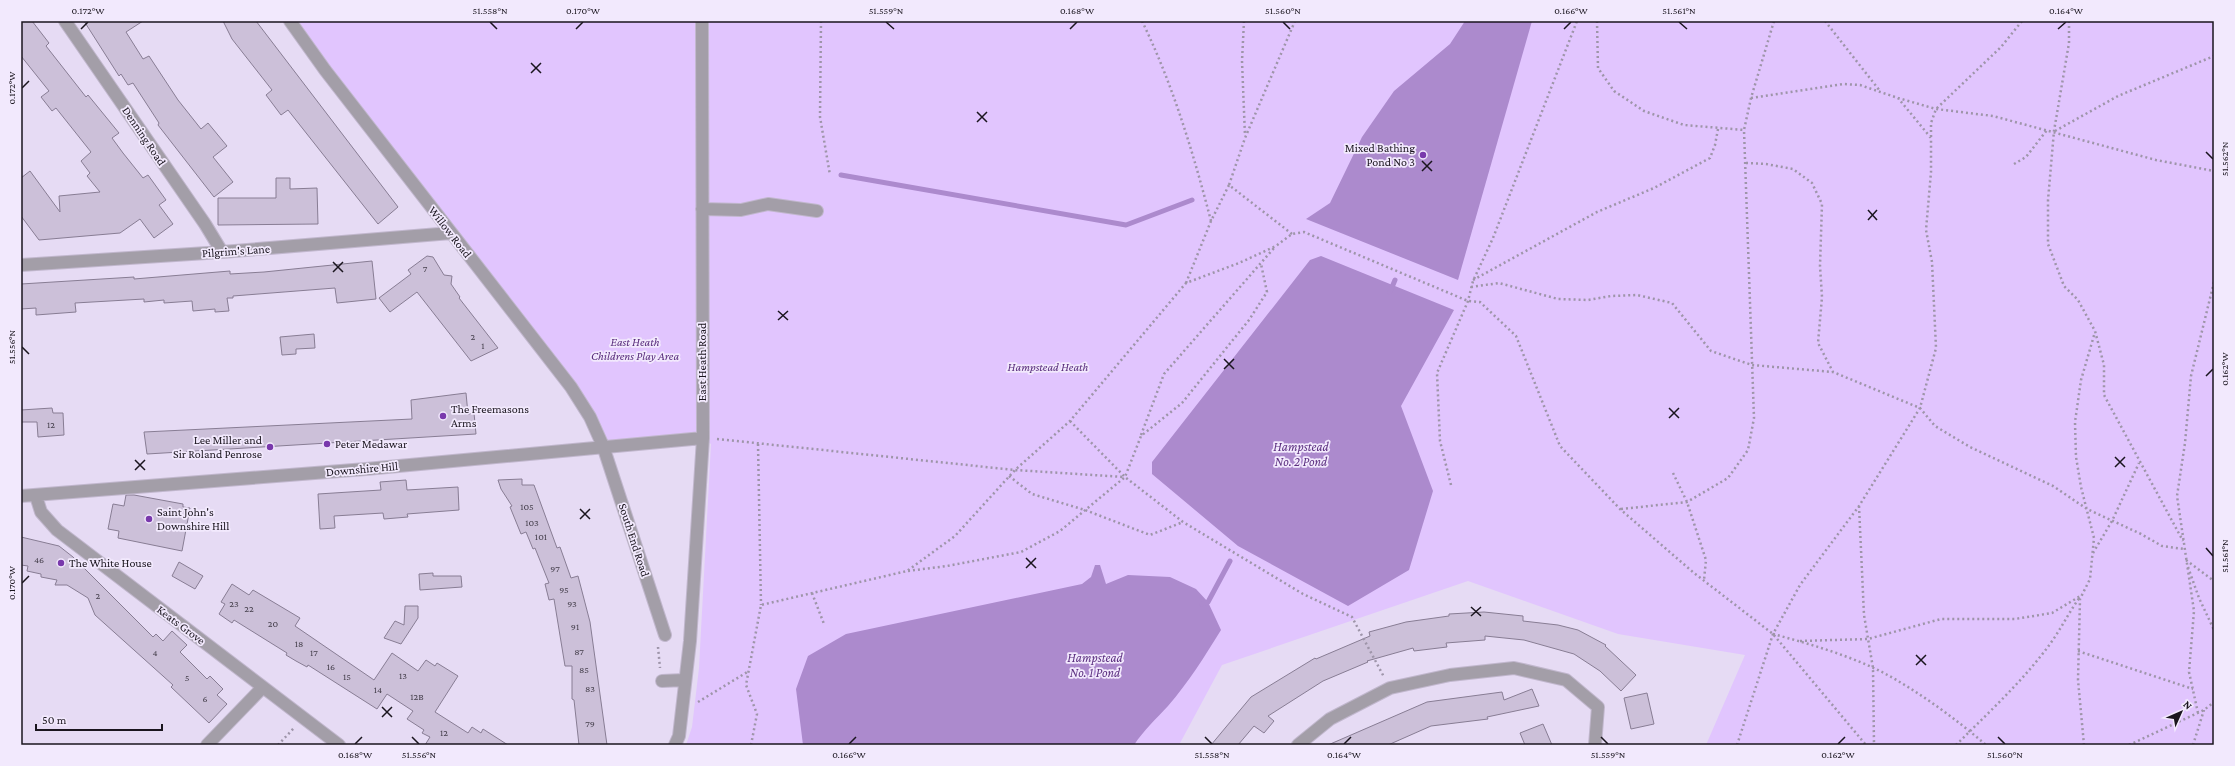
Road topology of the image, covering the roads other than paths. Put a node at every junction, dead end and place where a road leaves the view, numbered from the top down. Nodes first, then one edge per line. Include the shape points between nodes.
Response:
1 (64, 21) edge
2 (290, 21) edge
3 (702, 21) edge
4 (702, 209) junction
5 (817, 211) dead end
6 (451, 233) junction
7 (222, 252) junction
8 (21, 265) edge
9 (703, 438) junction
10 (603, 446) junction
11 (21, 496) edge
12 (36, 496) junction
13 (665, 635) road end
14 (662, 680) road end
15 (684, 680) junction
16 (263, 687) junction
17 (207, 745) edge
18 (339, 745) edge
19 (675, 745) edge
20 (1298, 745) edge
21 (1595, 745) edge

1 - 7 street, Denning Road
2 - 6 street, Willow Road
3 - 4 street, East Heath Road
4 - 5 street via 741,210 768,204
4 - 9 street, East Heath Road
6 - 7 street, Pilgrim's Lane
6 - 10 street, Willow Road via 571,387 590,417
7 - 8 street, Pilgrim's Lane
9 - 10 street, Downshire Hill
9 - 15 street, East Heath Road via 690,641
10 - 12 street, Downshire Hill via 366,469
10 - 13 street, South End Road
11 - 12 street, Downshire Hill
12 - 16 street, Keats Grove via 41,512 57,530
14 - 15 street
15 - 19 street, East Heath Road via 679,736
16 - 17 street
16 - 18 street, Keats Grove
20 - 21 street via 1330,719 1390,688 1450,675 1514,668 1566,680 1598,707

